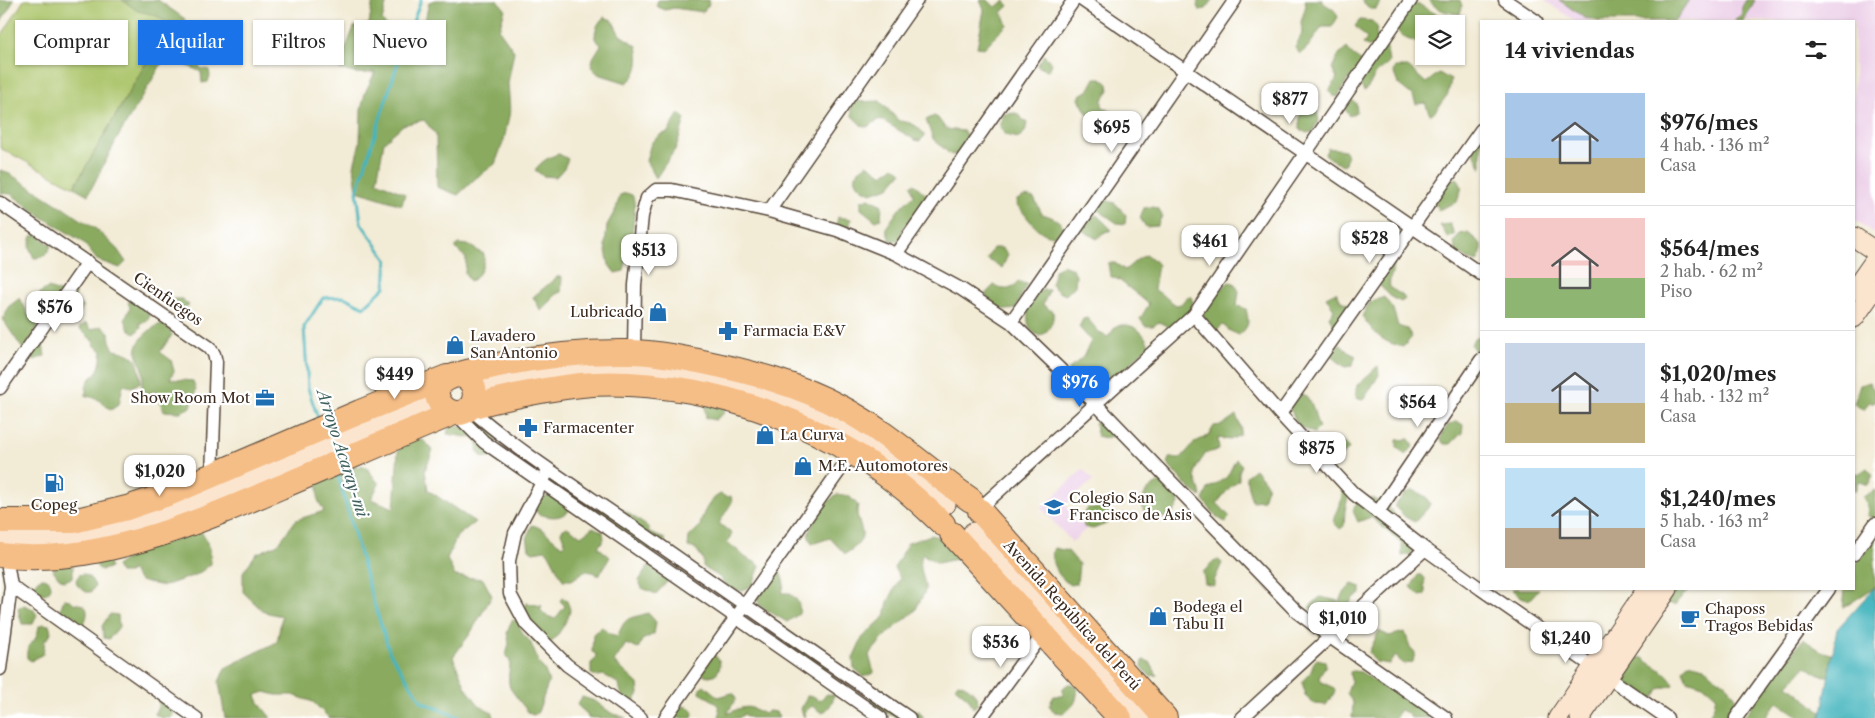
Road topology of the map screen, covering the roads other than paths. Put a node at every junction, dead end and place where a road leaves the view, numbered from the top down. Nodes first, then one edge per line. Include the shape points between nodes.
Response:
1 (917, 0) edge
2 (1074, 0) edge
3 (1082, 0) edge
4 (1235, 0) edge
5 (1411, 0) edge
6 (1505, 0) edge
7 (1535, 20) edge
8 (1186, 71) junction
9 (1480, 131) edge
10 (1305, 153) junction
11 (0, 203) edge
12 (769, 212) junction
13 (1413, 227) junction
14 (1855, 237) edge
15 (1875, 251) edge
16 (896, 254) junction
17 (1875, 260) edge
18 (88, 262) junction
19 (1480, 273) edge
20 (1875, 288) edge
21 (1855, 289) edge
22 (1194, 315) junction
23 (1855, 317) edge
24 (1011, 322) junction
25 (634, 352) junction
26 (1480, 361) edge
27 (0, 388) edge
28 (458, 398) junction
29 (1096, 404) junction
30 (1280, 414) junction
31 (364, 430) junction
32 (313, 453) junction
33 (852, 453) junction
34 (550, 468) junction
35 (212, 476) junction
36 (542, 482) junction
37 (1378, 512) junction
38 (963, 516) junction
39 (0, 521) edge
40 (1875, 524) edge
41 (1858, 539) edge
42 (2, 549) edge
43 (1425, 549) junction
44 (12, 586) junction
45 (1480, 587) edge
46 (1484, 590) edge
47 (1646, 590) edge
48 (1667, 590) edge
49 (1828, 590) edge
50 (745, 605) junction
51 (736, 617) junction
52 (1043, 634) junction
53 (1330, 637) junction
54 (0, 669) edge
55 (1602, 672) junction
56 (196, 718) edge
57 (641, 718) edge
58 (665, 718) edge
59 (881, 718) edge
60 (909, 718) edge
61 (981, 718) edge
62 (1120, 718) edge
63 (1141, 718) edge
64 (1165, 718) edge
65 (1242, 718) edge
66 (1446, 718) edge
67 (1558, 718) edge
68 (1580, 718) edge
69 (1667, 718) edge
70 (1736, 718) edge

1 - 12 street
2 - 16 street
3 - 8 street
4 - 8 street
5 - 10 street
6 - 7 street
8 - 10 street
8 - 24 street
9 - 13 street
10 - 13 street
10 - 22 street
11 - 18 street, Cienfuegos
12 - 16 street via 837,230
12 - 25 street via 672,190 656,190 647,198 635,285
13 - 19 street
13 - 30 street
14 - 15 street
16 - 24 street via 962,290
17 - 21 street
18 - 27 street
18 - 35 street, Cienfuegos via 214,354
20 - 23 street
22 - 29 street
22 - 30 street
24 - 29 street
25 - 28 highway, Avenida República del Perú via 592,352 492,366
25 - 38 highway, Avenida República del Perú via 736,369 802,390 841,407 870,425
26 - 37 street
28 - 31 highway, Avenida República del Perú
28 - 31 highway, Avenida República del Perú
28 - 33 highway, Avenida República del Perú via 512,396 583,384 627,383 669,387 753,406 797,422
28 - 34 street via 485,422
28 - 36 street via 484,442
28 - 38 street via 566,372 623,371 730,386 773,398 817,418 901,468
29 - 38 street
29 - 53 street via 1297,612
30 - 37 street via 1354,494
31 - 32 highway, Avenida República del Perú
31 - 32 highway, Avenida República del Perú
32 - 35 highway, Avenida República del Perú
32 - 42 highway, Avenida República del Perú via 239,505 146,539 81,553 39,556
33 - 38 highway, Avenida República del Perú via 904,488
33 - 50 street
34 - 36 street
34 - 50 street
35 - 39 highway, Avenida República del Perú via 128,508 73,520
36 - 51 street
36 - 57 street via 515,532 508,561 510,594 526,624 567,665
37 - 43 street
38 - 52 highway, Avenida República del Perú
38 - 63 street
38 - 64 highway, Avenida República del Perú
40 - 41 street
42 - 44 street
43 - 45 street
43 - 53 street
44 - 54 street
44 - 56 street
46 - 55 street
47 - 55 street
48 - 55 street
49 - 70 street
50 - 51 street
50 - 60 street
51 - 58 street
51 - 59 street
52 - 61 street
52 - 62 highway, Avenida República del Perú
53 - 65 street
53 - 66 street
55 - 67 street
55 - 68 street
55 - 69 street

